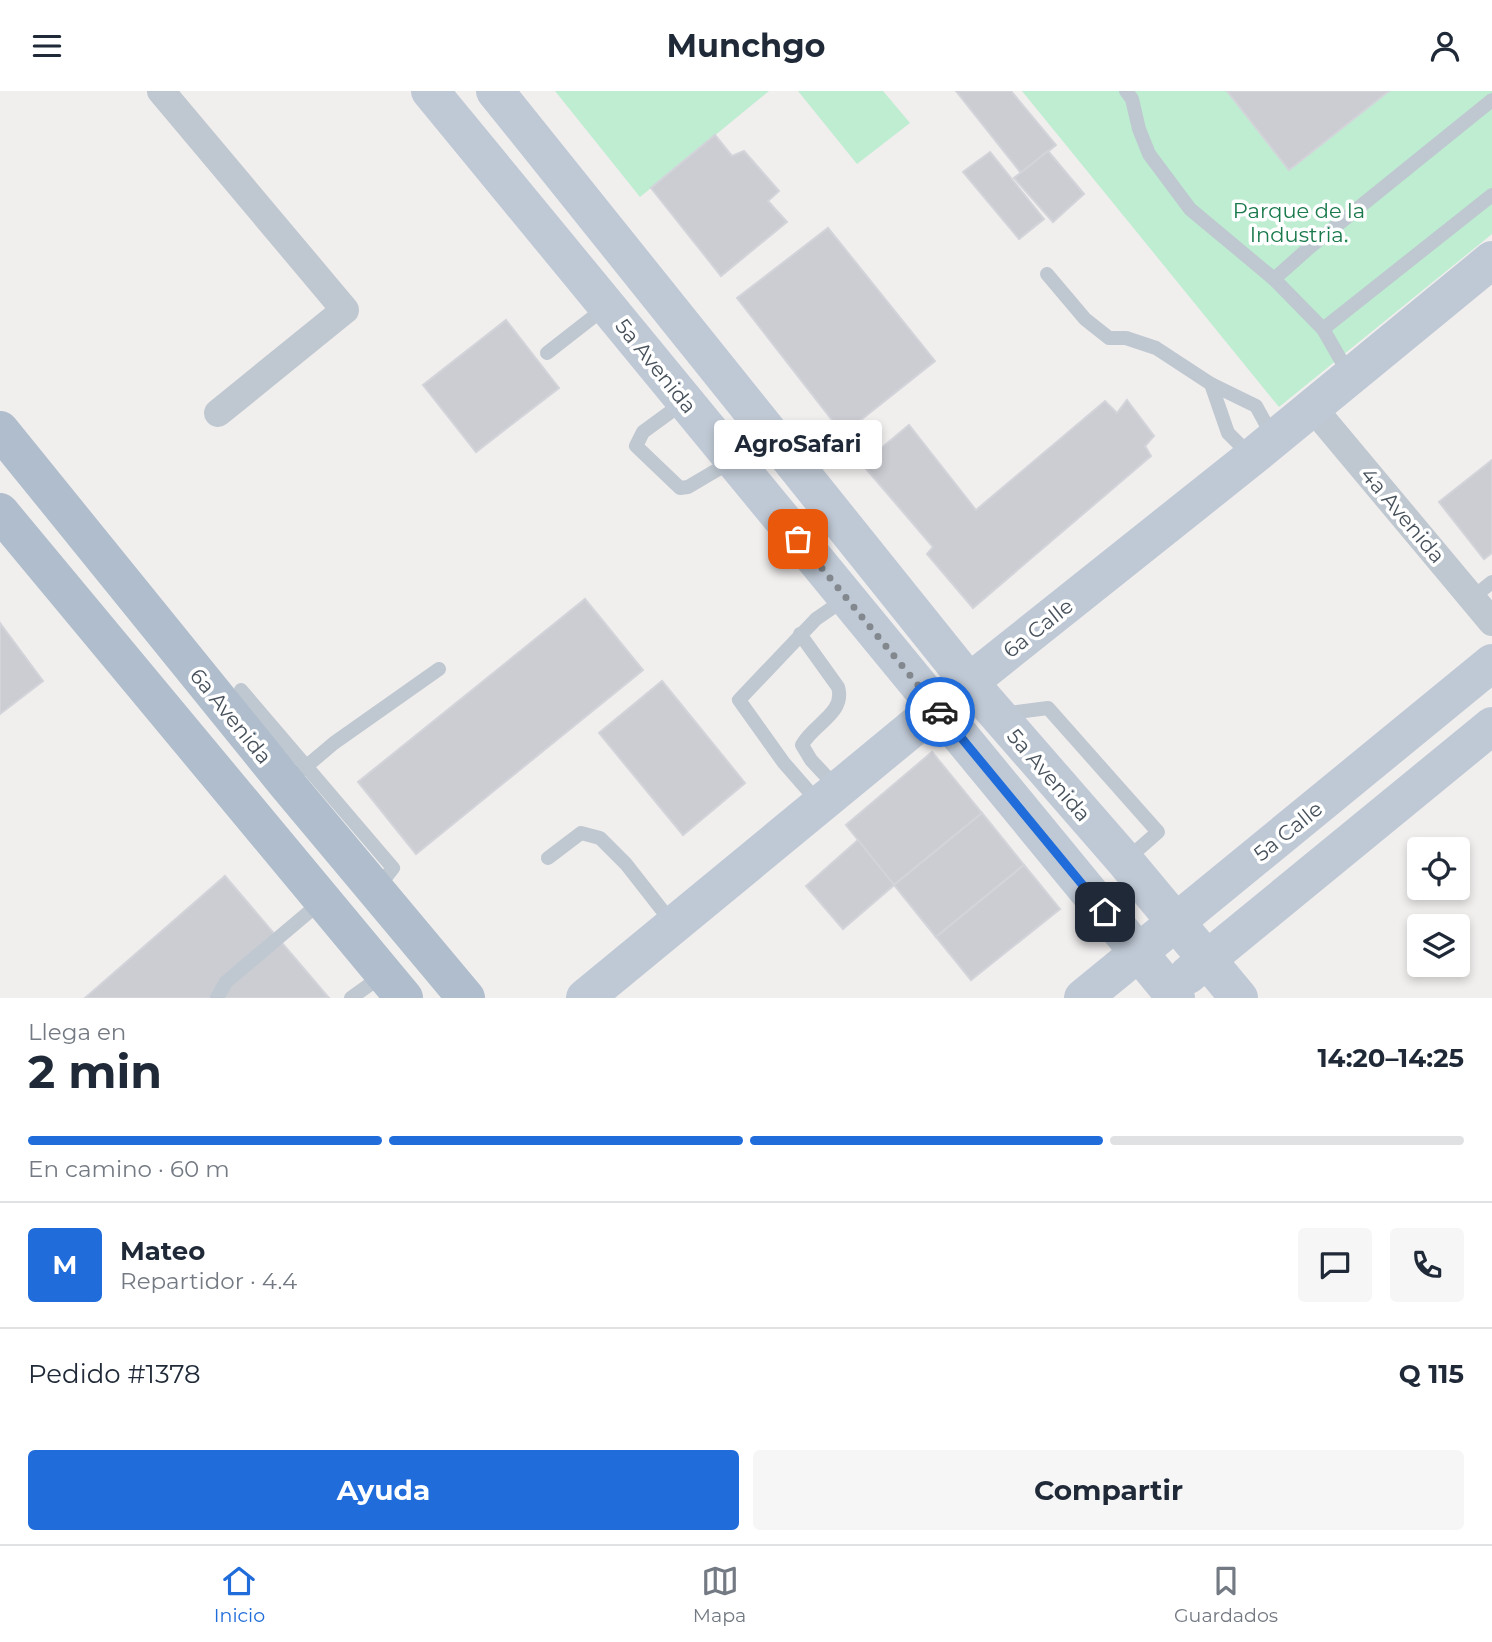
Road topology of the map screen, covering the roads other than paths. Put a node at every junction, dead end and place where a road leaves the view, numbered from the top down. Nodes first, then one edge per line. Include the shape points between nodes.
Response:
1 (161, 91) edge
2 (430, 91) edge
3 (495, 91) edge
4 (1126, 91) edge
5 (1492, 100) edge
6 (1492, 195) edge
7 (1492, 260) edge
8 (1046, 274) dead end
9 (1274, 279) junction
10 (607, 306) junction
11 (1323, 329) junction
12 (547, 353) dead end
13 (1350, 376) junction
14 (1211, 384) junction
15 (685, 402) junction
16 (1313, 408) junction
17 (218, 413) dead end
18 (0, 430) edge
19 (1264, 448) junction
20 (733, 460) junction
21 (0, 512) edge
22 (1482, 590) edge
23 (846, 598) junction
24 (1492, 622) edge
25 (800, 634) junction
26 (1492, 663) edge
27 (439, 669) dead end
28 (969, 682) junction
29 (241, 690) dead end
30 (192, 691) dead end
31 (937, 708) junction
32 (1492, 726) edge
33 (297, 774) junction
34 (830, 798) junction
35 (548, 858) dead end
36 (323, 900) junction
37 (1176, 922) junction
38 (674, 925) junction
39 (1138, 953) junction
40 (1206, 960) junction
41 (397, 972) edge
42 (1168, 995) edge
43 (217, 998) edge
44 (351, 998) edge
45 (466, 998) edge
46 (585, 998) edge
47 (1083, 998) edge
48 (1238, 998) edge

1 - 17 street via 345,310
2 - 10 street, 5a Avenida
3 - 28 street, 5a Avenida
4 - 9 lane via 1149,154 1190,209
5 - 9 lane
6 - 11 lane
7 - 13 street, 6a Calle
8 - 14 lane via 1085,319 1109,338 1126,338 1156,348
9 - 11 lane
10 - 12 lane
10 - 15 street, 5a Avenida
11 - 13 lane
13 - 16 street, 6a Calle
14 - 19 lane via 1228,433
14 - 19 lane via 1256,406
15 - 20 street, 5a Avenida
15 - 20 lane via 643,432 636,446 680,488
16 - 19 street, 6a Calle
16 - 22 street, 4a Avenida
18 - 33 main road, 6a Avenida
19 - 28 street, 6a Calle
20 - 23 street, 5a Avenida
21 - 36 main road
22 - 24 street, 4a Avenida
23 - 25 lane
23 - 31 street, 5a Avenida
25 - 34 lane via 841,696 838,707 802,745
25 - 34 lane via 739,700 784,763
26 - 37 street, 5a Calle
27 - 33 lane
28 - 31 street, 6a Calle
28 - 37 street, 5a Avenida
29 - 33 lane
30 - 41 lane
31 - 34 street, 6a Calle
31 - 39 street, 5a Avenida
32 - 40 street
33 - 45 main road, 6a Avenida via 375,891
34 - 38 street, 6a Calle
35 - 38 lane via 581,833 600,838
36 - 41 main road
36 - 43 lane via 226,982
37 - 39 street, 5a Calle
37 - 40 street, 5a Avenida
38 - 46 street, 6a Calle
39 - 42 street, 5a Avenida
39 - 47 street, 5a Calle
40 - 42 street
40 - 48 street, 5a Avenida
41 - 44 lane

